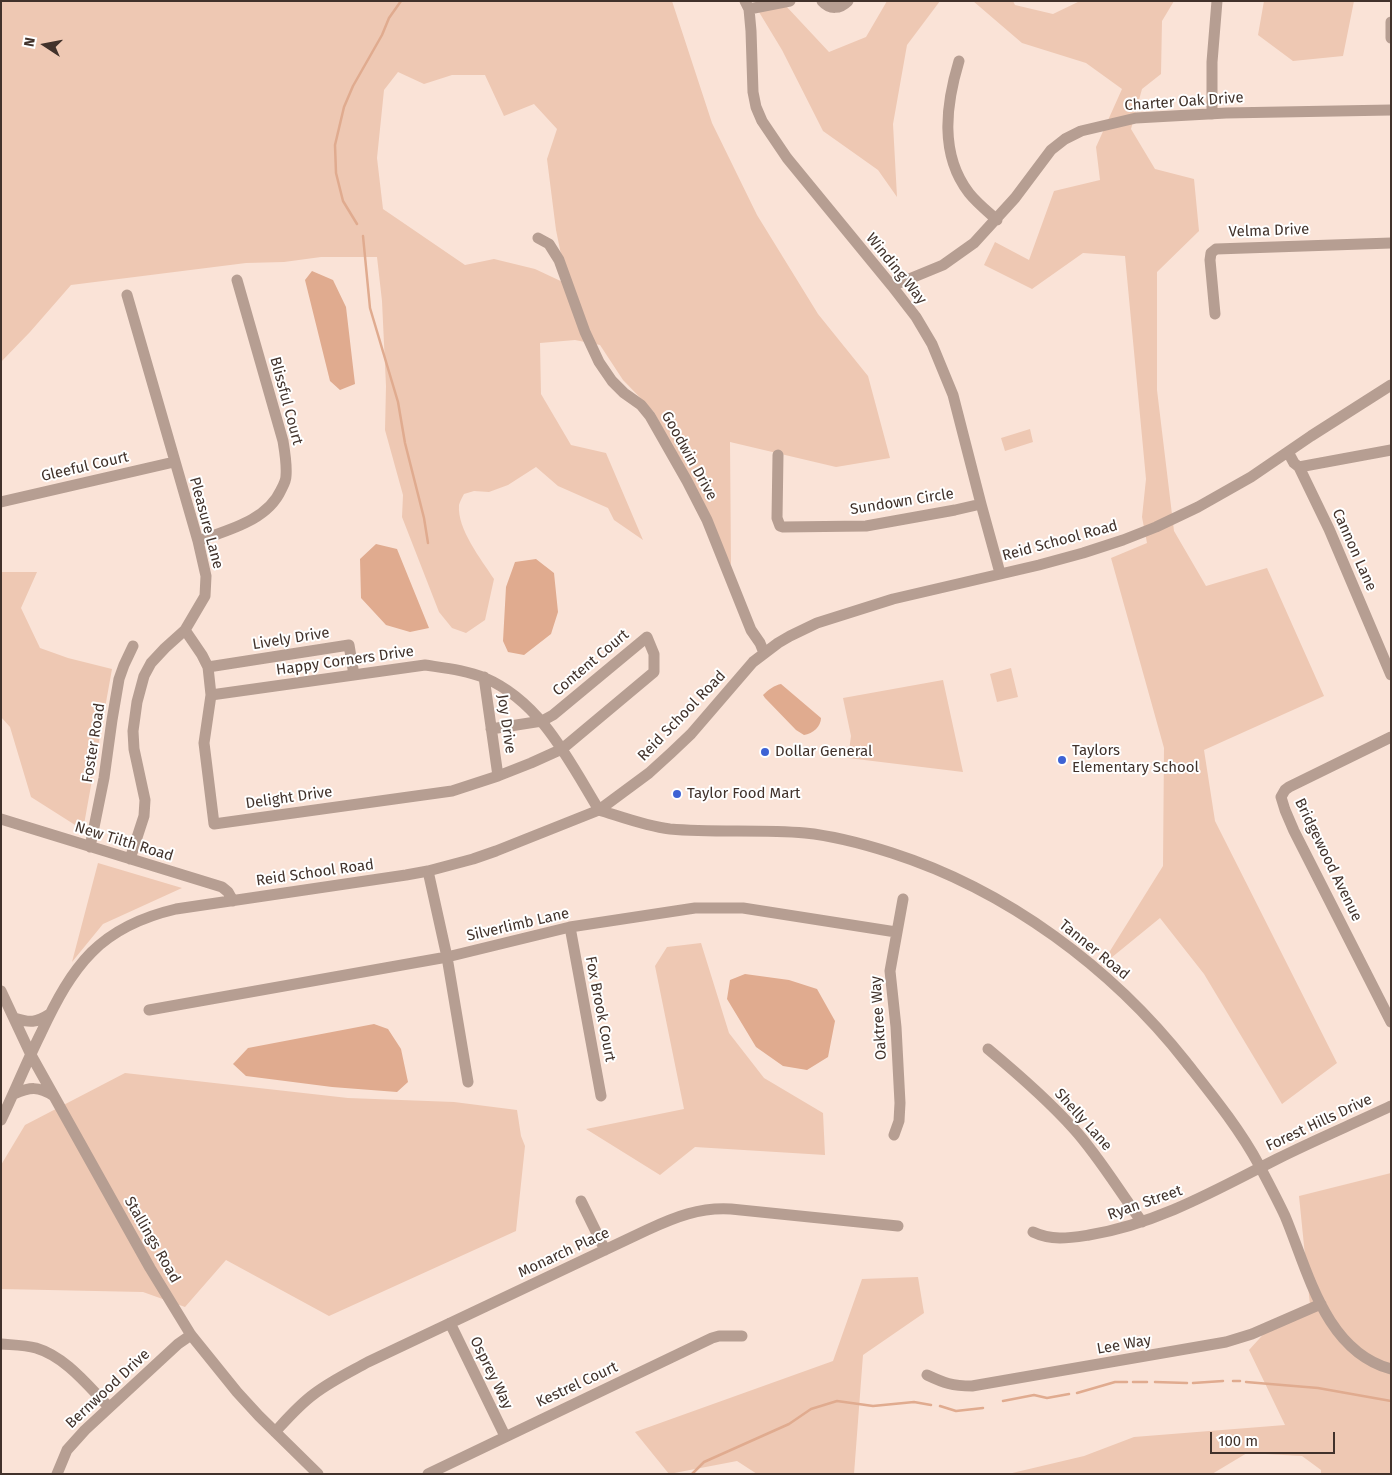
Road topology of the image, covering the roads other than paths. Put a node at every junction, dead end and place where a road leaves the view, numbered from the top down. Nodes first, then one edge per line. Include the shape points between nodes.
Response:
1 (790, 1) edge
2 (822, 1) edge
3 (848, 1) edge
4 (1217, 1) edge
5 (747, 5) edge
6 (1391, 22) edge
7 (1391, 38) edge
8 (959, 61) dead end
9 (1391, 110) edge
10 (1212, 114) junction
11 (996, 220) junction
12 (538, 238) dead end
13 (1391, 243) edge
14 (237, 280) dead end
15 (892, 286) junction
16 (127, 295) dead end
17 (1215, 314) dead end
18 (1391, 385) edge
19 (1391, 450) edge
20 (1288, 452) junction
21 (778, 455) dead end
22 (174, 462) junction
23 (1299, 466) junction
24 (1, 502) edge
25 (981, 504) junction
26 (198, 541) junction
27 (1000, 573) junction
28 (186, 630) junction
29 (133, 646) dead end
30 (764, 653) junction
31 (208, 667) junction
32 (354, 675) junction
33 (1391, 675) edge
34 (484, 677) junction
35 (211, 695) junction
36 (542, 721) junction
37 (492, 729) junction
38 (1391, 737) edge
39 (562, 749) junction
40 (498, 776) junction
41 (599, 810) junction
42 (1, 819) edge
43 (90, 846) junction
44 (130, 860) junction
45 (428, 871) junction
46 (903, 899) dead end
47 (233, 901) junction
48 (570, 927) junction
49 (896, 932) junction
50 (447, 957) junction
51 (1, 991) edge
52 (149, 1010) dead end
53 (50, 1014) junction
54 (14, 1018) junction
55 (1391, 1022) edge
56 (988, 1049) dead end
57 (31, 1054) junction
58 (468, 1082) dead end
59 (14, 1094) junction
60 (54, 1096) junction
61 (601, 1096) dead end
62 (1391, 1106) edge
63 (1, 1120) edge
64 (894, 1135) dead end
65 (1261, 1168) junction
66 (581, 1201) dead end
67 (1142, 1222) junction
68 (898, 1226) dead end
69 (1033, 1232) dead end
70 (605, 1250) junction
71 (1321, 1304) junction
72 (450, 1324) junction
73 (191, 1334) junction
74 (742, 1336) dead end
75 (1, 1344) edge
76 (1391, 1369) edge
77 (927, 1375) dead end
78 (109, 1407) junction
79 (275, 1432) junction
80 (505, 1436) junction
81 (57, 1474) edge
82 (318, 1474) edge
83 (428, 1474) edge

1 - 5 street
2 - 3 street via 836,8
4 - 10 street
5 - 15 street, Winding Way via 753,92 762,121 786,158
6 - 7 street
8 - 11 street via 947,112 952,156 964,185
9 - 10 street, Charter Oak Drive
10 - 11 street, Charter Oak Drive via 1136,118 1072,134 1052,150
11 - 15 street, Charter Oak Drive via 953,259
12 - 30 street, Goodwin Drive via 549,244 559,260 599,362 612,381 650,416 688,481 751,630
13 - 17 street, Velma Drive via 1216,249 1210,260
14 - 26 street, Blissful Court via 283,441 286,478 268,508 250,520
15 - 25 street, Winding Way via 924,330 942,366
16 - 22 street, Pleasure Lane
18 - 20 street, Reid School Road
19 - 23 street
20 - 23 street, Cannon Lane
20 - 27 street, Reid School Road via 1251,477 1156,527 1083,553
21 - 25 street, Sundown Circle via 777,518 783,527 866,526
22 - 24 street, Gleeful Court
22 - 26 street, Pleasure Lane
23 - 33 street, Cannon Lane
25 - 27 street, Winding Way
26 - 28 street, Pleasure Lane via 206,576 205,596
27 - 30 street, Reid School Road via 837,616 790,636
28 - 31 street, Delight Drive
28 - 44 street, Pleasure Lane via 151,663 137,702 134,749 145,800 144,816
29 - 43 street, Foster Road via 120,679
30 - 41 street, Reid School Road via 670,754
31 - 32 street, Lively Drive via 349,645
31 - 35 street, Delight Drive
32 - 34 street, Happy Corners Drive via 425,665
32 - 35 street, Happy Corners Drive
34 - 36 street, Happy Corners Drive via 511,692
34 - 37 street, Joy Drive
35 - 40 street, Delight Drive via 204,743 214,824 452,791
36 - 37 street, Content Court
36 - 39 street, Happy Corners Drive
36 - 39 street, Content Court via 647,637 654,654 654,672
37 - 40 street, Joy Drive
38 - 55 street, Bridgewood Avenue via 1289,787 1281,796 1284,810
39 - 40 street, Delight Drive
39 - 41 street, Happy Corners Drive
41 - 45 street, Reid School Road via 496,851
41 - 65 street, Tanner Road via 667,828 807,833 836,838 904,857 978,888 1048,931 1128,998 1205,1086
42 - 43 street, New Tilth Road
43 - 44 street, New Tilth Road
44 - 47 street, New Tilth Road via 222,887
45 - 47 street, Reid School Road
45 - 50 street
46 - 49 street, Oaktree Way
47 - 53 street, Reid School Road via 161,912 122,929 98,946 78,967
48 - 49 street, Silverlimb Lane via 695,908 743,908
48 - 50 street, Silverlimb Lane
48 - 61 street, Fox Brook Court
49 - 64 street, Oaktree Way via 890,972 900,1103
50 - 52 street, Silverlimb Lane
50 - 58 street
51 - 54 street, Stallings Road
53 - 54 street via 35,1022
53 - 57 street, Reid School Road
54 - 57 street, Stallings Road
56 - 67 street, Shelly Lane via 1075,1130
57 - 59 street, Reid School Road
57 - 60 street, Stallings Road
59 - 60 street via 32,1088
59 - 63 street, Reid School Road
60 - 73 street, Stallings Road via 150,1268
62 - 65 street, Forest Hills Drive
65 - 67 street, Ryan Street via 1201,1198
65 - 71 street, Tanner Road
66 - 70 street
67 - 69 street, Ryan Street via 1112,1231 1066,1238 1043,1237
68 - 70 street, Monarch Place via 712,1209 674,1218
70 - 72 street, Monarch Place
71 - 76 street, Tanner Road via 1352,1348 1376,1364
71 - 77 street, Lee Way via 1226,1342 972,1386 956,1386
72 - 79 street, Monarch Place via 331,1382 301,1405
72 - 80 street, Osprey Way
73 - 78 street, Bernwood Drive
73 - 79 street, Stallings Road via 237,1392
74 - 80 street, Kestrel Court via 712,1338
75 - 78 street via 36,1348 48,1353 72,1370
78 - 81 street, Bernwood Drive via 71,1444
79 - 82 street, Stallings Road
80 - 83 street, Kestrel Court

